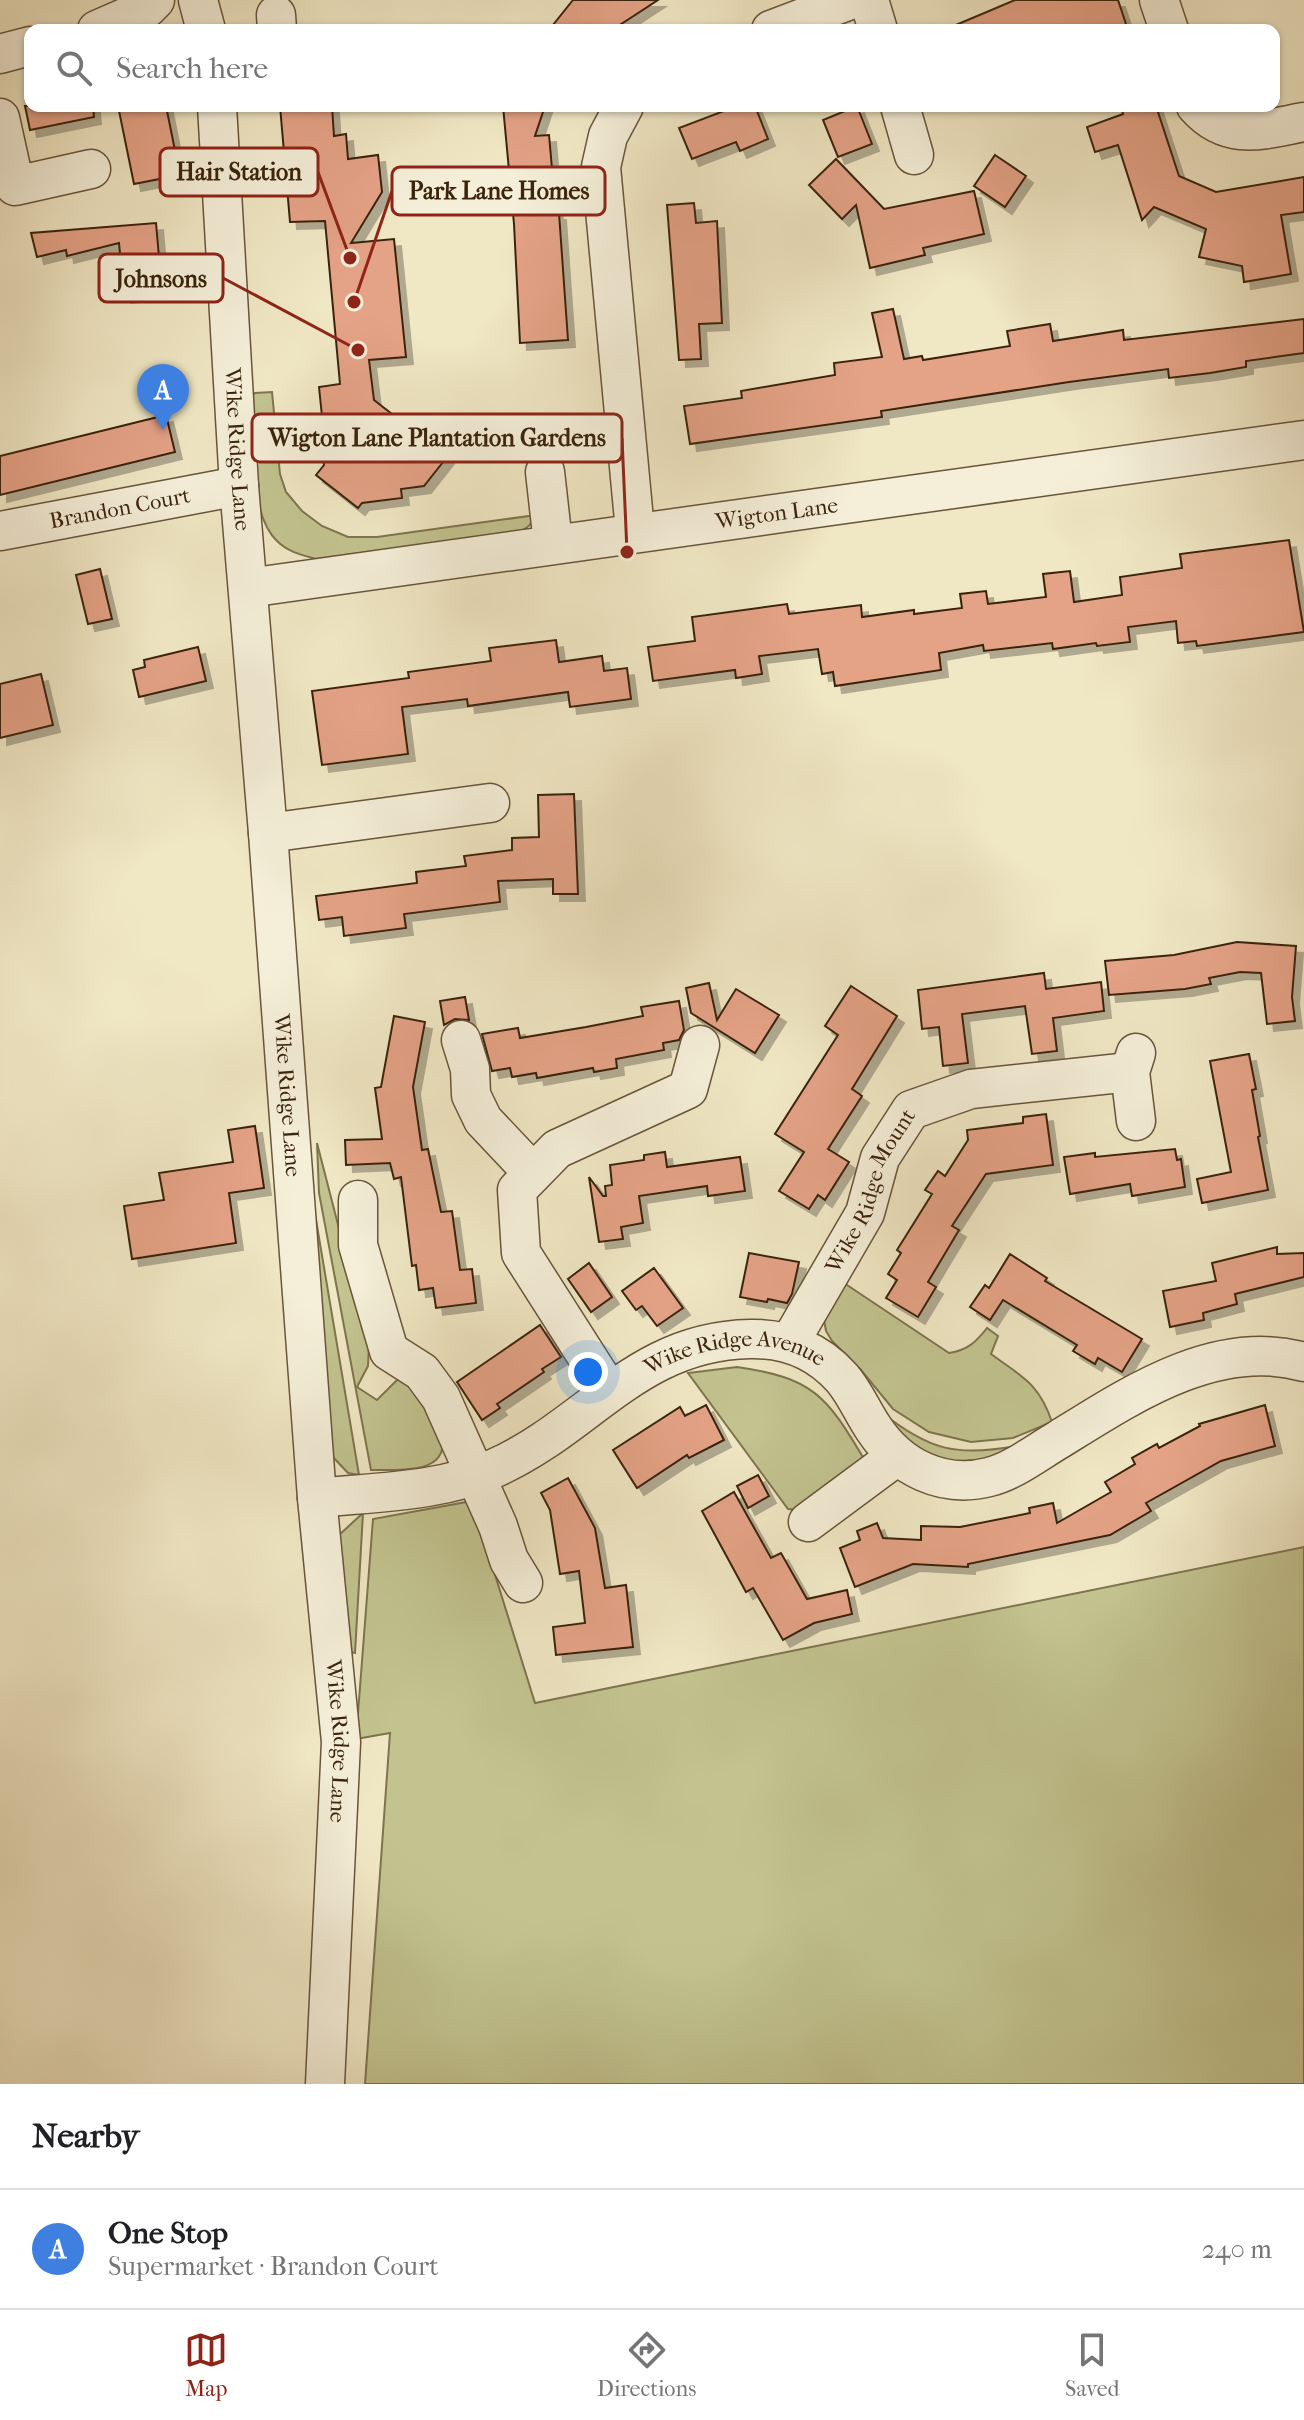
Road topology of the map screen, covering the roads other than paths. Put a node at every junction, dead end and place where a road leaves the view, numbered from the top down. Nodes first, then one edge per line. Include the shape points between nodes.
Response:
1 (155, 0) edge
2 (198, 0) edge
3 (850, 0) edge
4 (869, 0) edge
5 (1159, 0) edge
6 (111, 24) edge
7 (204, 24) edge
8 (787, 24) edge
9 (876, 24) edge
10 (1167, 24) edge
11 (24, 48) edge
12 (0, 54) edge
13 (217, 112) edge
14 (621, 112) edge
15 (902, 112) edge
16 (1202, 112) edge
17 (0, 118) edge
18 (1304, 122) edge
19 (914, 155) dead end
20 (91, 169) dead end
21 (1304, 440) edge
22 (545, 472) dead end
23 (239, 486) junction
24 (0, 531) edge
25 (635, 531) junction
26 (553, 543) junction
27 (248, 588) junction
28 (490, 803) dead end
29 (268, 833) junction
30 (461, 1040) dead end
31 (700, 1045) dead end
32 (1136, 1121) dead end
33 (533, 1173) junction
34 (358, 1200) dead end
35 (790, 1342) junction
36 (1304, 1362) edge
37 (609, 1391) junction
38 (897, 1456) junction
39 (475, 1476) junction
40 (317, 1498) junction
41 (808, 1522) dead end
42 (523, 1583) dead end
43 (325, 2084) edge

1 - 6 street
2 - 7 street
3 - 8 street
4 - 9 street
5 - 10 street
11 - 12 street
13 - 23 street, Wike Ridge Lane
14 - 25 street via 601,167
15 - 19 street
16 - 18 street via 1214,123 1238,131
17 - 20 street via 15,186
21 - 25 street, Wigton Lane
22 - 26 street
23 - 24 street, Brandon Court
23 - 27 street, Wike Ridge Lane
25 - 26 street, Wigton Lane
26 - 27 street, Wigton Lane
27 - 29 street, Wike Ridge Lane
28 - 29 street
29 - 40 street, Wike Ridge Lane
30 - 33 street via 470,1069 471,1095 464,1110 483,1120
31 - 33 street via 696,1101 557,1149
32 - 35 street, Wike Ridge Mount via 1133,1062 971,1089 911,1110 880,1158 865,1213
33 - 37 street via 517,1190 521,1253
34 - 39 street via 358,1245 389,1351 422,1372 441,1398
35 - 37 street, Wike Ridge Avenue via 704,1343 651,1365
35 - 38 street, Wike Ridge Avenue via 842,1378 875,1432
36 - 38 street, Wike Ridge Avenue via 1288,1357 1235,1358 1187,1370 1140,1390 989,1477 957,1481 924,1474
37 - 39 street, Wike Ridge Avenue via 556,1432
38 - 41 street
39 - 40 street, Wike Ridge Avenue via 442,1485
39 - 42 street
40 - 43 street, Wike Ridge Lane via 341,1742

